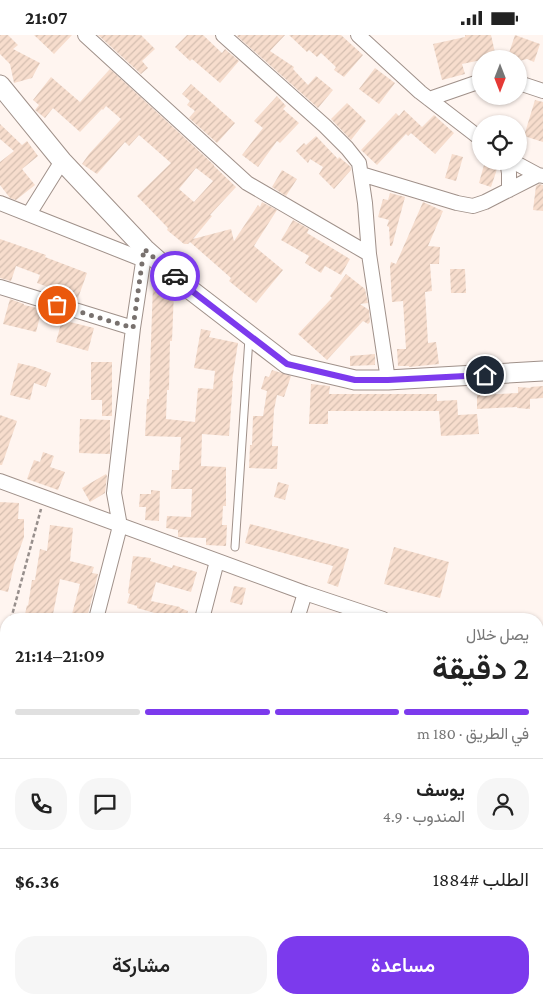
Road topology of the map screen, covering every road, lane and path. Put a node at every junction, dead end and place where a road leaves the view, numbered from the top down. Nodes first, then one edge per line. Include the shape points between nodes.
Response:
1 (85, 35) edge
2 (224, 35) edge
3 (358, 35) edge
4 (472, 84) edge
5 (0, 85) edge
6 (528, 86) edge
7 (543, 91) edge
8 (429, 99) junction
9 (472, 132) edge
10 (62, 161) junction
11 (527, 168) edge
12 (508, 170) edge
13 (361, 174) junction
14 (541, 175) edge
15 (509, 190) junction
16 (0, 203) edge
17 (29, 214) junction
18 (369, 254) junction
19 (144, 255) junction
20 (0, 287) edge
21 (133, 328) junction
22 (249, 335) junction
23 (543, 371) edge
24 (388, 380) junction
25 (0, 481) edge
26 (44, 497) junction
27 (120, 526) junction
28 (235, 547) dead end
29 (217, 561) junction
30 (305, 593) junction
31 (14, 613) edge
32 (98, 613) edge
33 (204, 613) edge
34 (299, 613) edge
35 (365, 613) edge

1 - 18 street via 247,183
2 - 13 street via 341,142 360,163
3 - 8 street
4 - 8 street
5 - 10 street
6 - 7 street
8 - 9 street
10 - 17 street
10 - 19 street
11 - 14 street
12 - 15 street
13 - 15 street via 456,203 473,205
13 - 18 street
14 - 15 street
16 - 17 street
17 - 19 street
18 - 24 street
19 - 21 street
19 - 22 street
20 - 21 street
21 - 27 street via 114,493
22 - 24 street via 287,364 355,380
22 - 28 lane
23 - 24 street
25 - 26 street
26 - 27 street
26 - 31 path
27 - 29 street
27 - 32 street
29 - 30 street
29 - 33 street
30 - 34 street
30 - 35 street

